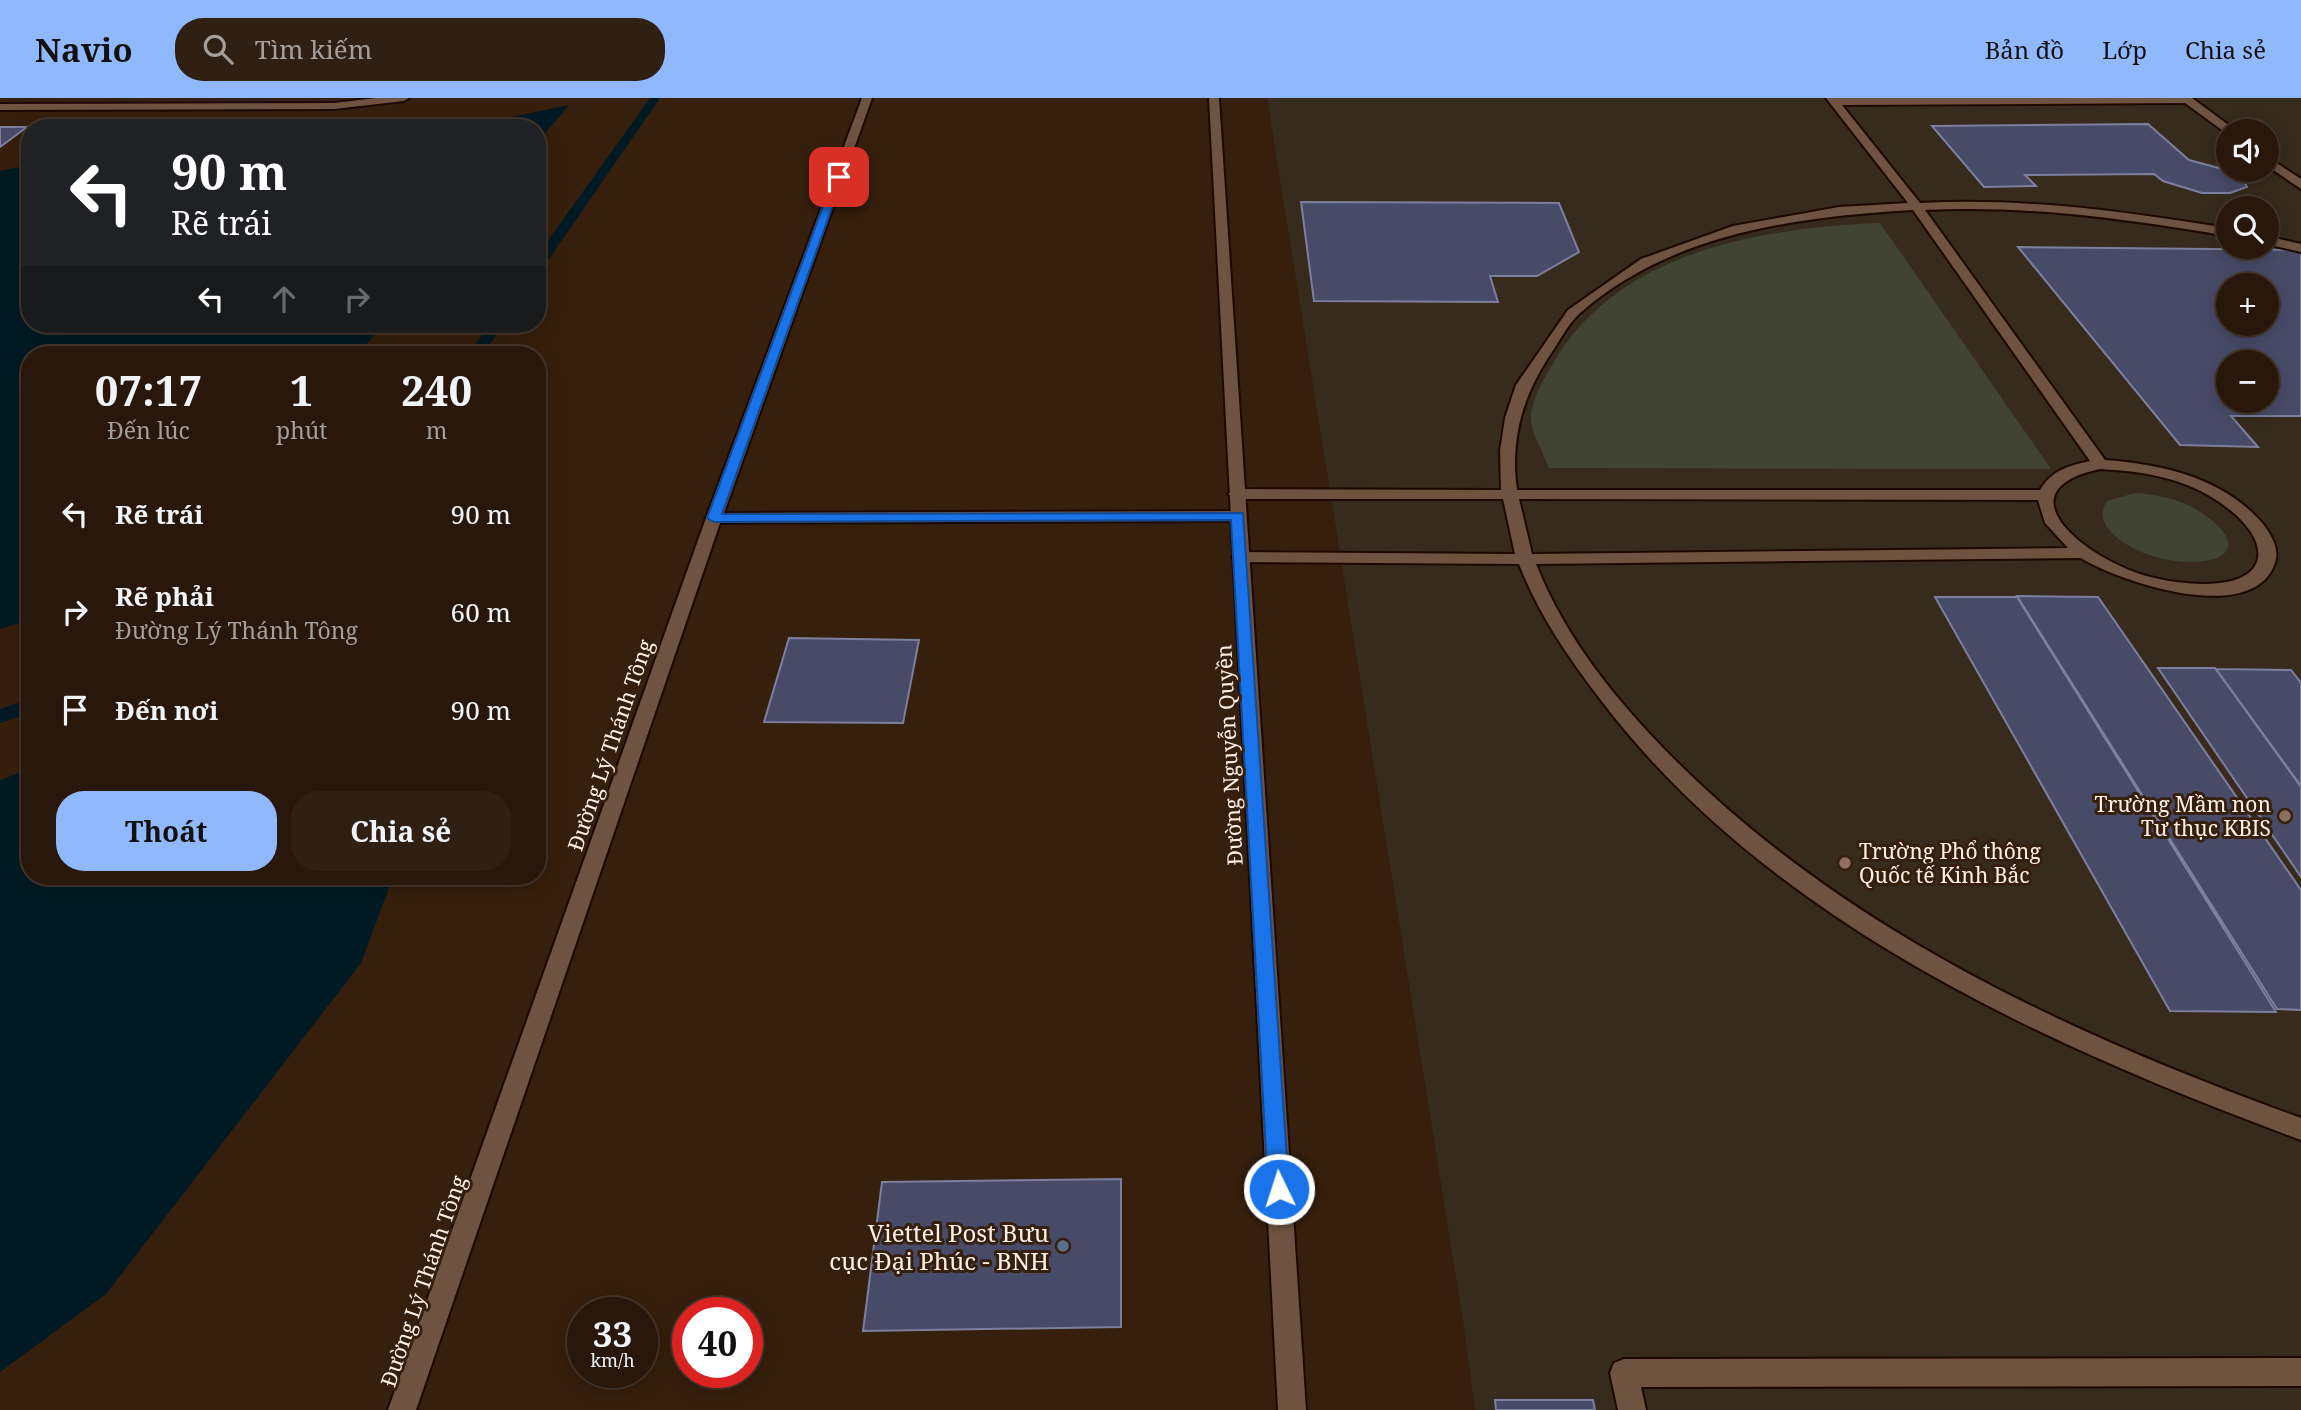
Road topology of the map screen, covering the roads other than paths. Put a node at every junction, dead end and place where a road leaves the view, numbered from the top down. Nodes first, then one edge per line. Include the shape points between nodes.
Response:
1 (404, 98) edge
2 (867, 98) edge
3 (1214, 98) edge
4 (1833, 100) edge
5 (0, 107) edge
6 (2216, 121) edge
7 (2279, 169) edge
8 (2301, 185) edge
9 (1915, 204) junction
10 (2216, 230) edge
11 (2279, 243) edge
12 (2301, 248) edge
13 (2100, 464) junction
14 (1236, 494) junction
15 (1509, 494) junction
16 (2044, 495) junction
17 (1238, 516) junction
18 (714, 518) junction
19 (2084, 553) junction
20 (1240, 557) junction
21 (1524, 559) junction
22 (2301, 1129) edge
23 (2301, 1372) edge
24 (402, 1410) edge
25 (1292, 1410) edge
26 (1632, 1410) edge

1 - 5 street via 334,106
2 - 18 street, Đường Lý Thánh Tông
3 - 14 street, Đường Nguyễn Quyền
4 - 6 street via 2188,100
4 - 9 street
7 - 8 street
9 - 10 street via 2073,209
9 - 13 street
9 - 15 street via 1749,226 1690,244 1617,279 1582,305 1554,334 1531,368 1511,427
11 - 12 street
13 - 16 street via 2055,477
13 - 19 street via 2163,472 2225,499 2255,524 2269,550 2268,561 2252,580 2238,586 2198,590 2126,575
14 - 15 street
14 - 17 street, Đường Nguyễn Quyền
15 - 16 street
15 - 21 street
16 - 19 street via 2052,523
17 - 18 street
17 - 20 street, Đường Nguyễn Quyền
18 - 24 street, Đường Lý Thánh Tông
19 - 21 street
20 - 21 street
20 - 25 street, Đường Nguyễn Quyền
21 - 22 street via 1567,641 1647,745 1768,854 1844,910 2025,1015 2129,1064
23 - 26 street via 1624,1373

